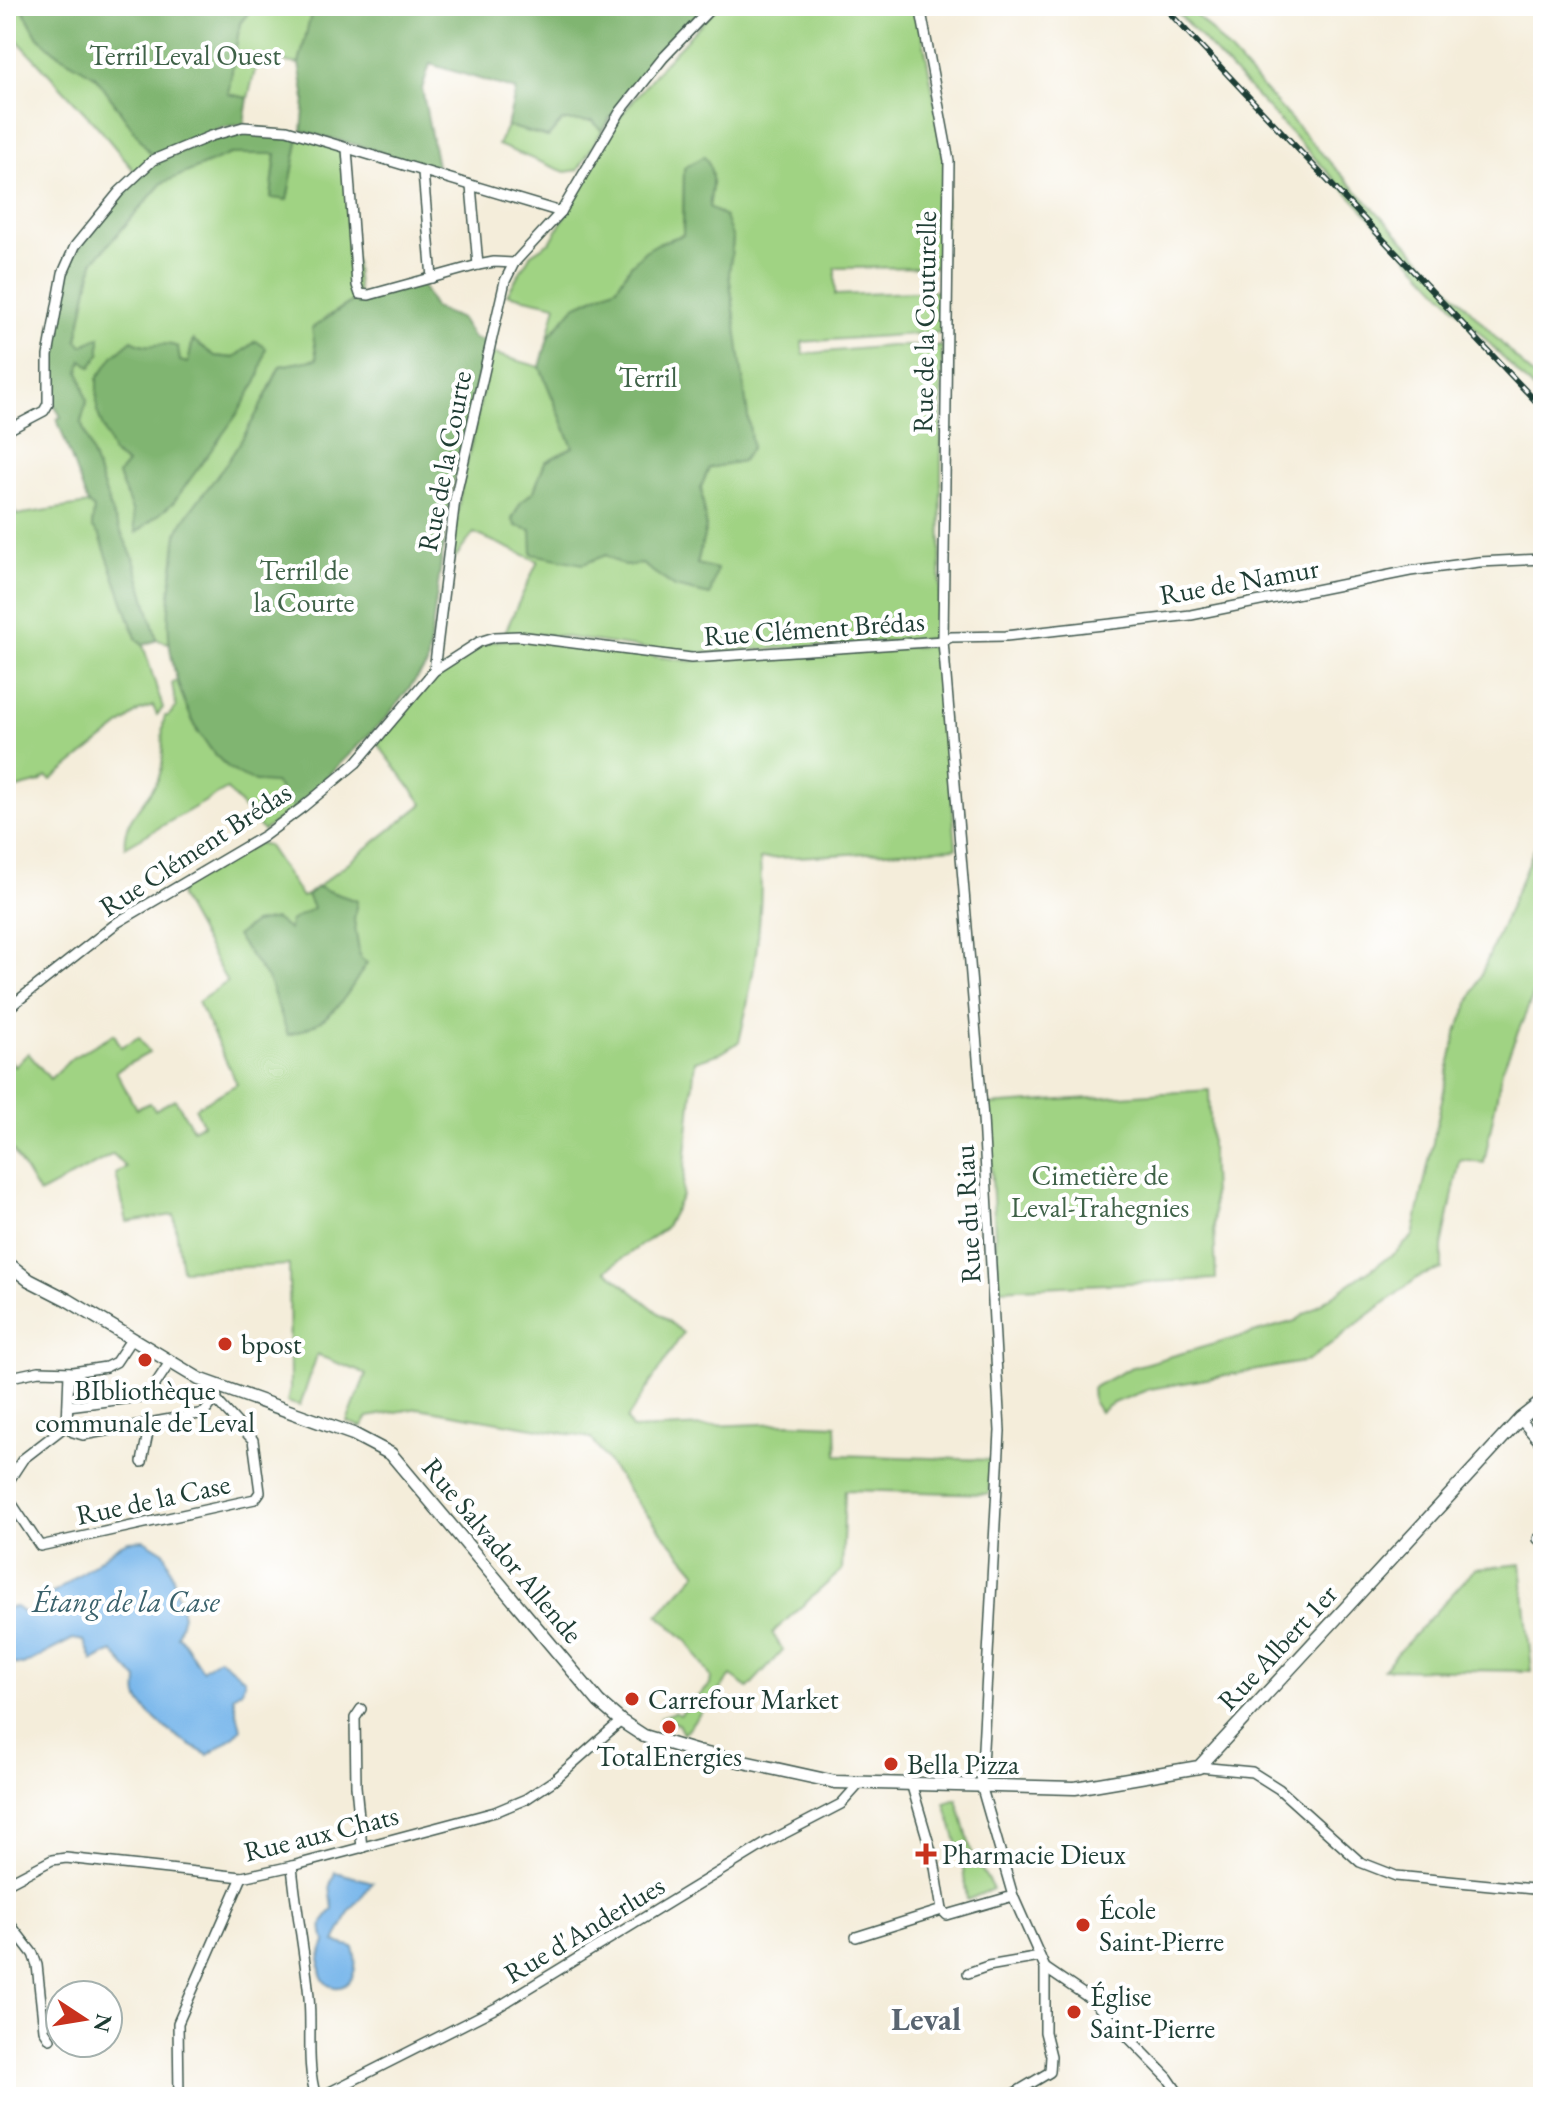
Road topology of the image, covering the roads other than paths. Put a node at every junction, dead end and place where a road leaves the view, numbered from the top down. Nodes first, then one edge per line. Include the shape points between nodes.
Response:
1 (713, 6) edge
2 (920, 6) edge
3 (347, 149) junction
4 (423, 172) junction
5 (471, 186) junction
6 (561, 212) junction
7 (514, 263) junction
8 (478, 265) junction
9 (432, 278) junction
10 (6, 431) edge
11 (1543, 559) edge
12 (943, 641) junction
13 (434, 671) junction
14 (6, 1010) edge
15 (6, 1262) edge
16 (132, 1338) junction
17 (170, 1362) junction
18 (69, 1372) junction
19 (6, 1378) edge
20 (214, 1391) junction
21 (1543, 1401) edge
22 (68, 1406) junction
23 (1520, 1419) junction
24 (150, 1423) junction
25 (67, 1425) junction
26 (1543, 1446) edge
27 (142, 1462) dead end
28 (6, 1485) edge
29 (6, 1495) edge
30 (361, 1709) dead end
31 (621, 1721) junction
32 (1199, 1767) junction
33 (860, 1783) junction
34 (911, 1783) junction
35 (981, 1785) junction
36 (362, 1848) junction
37 (292, 1866) junction
38 (242, 1877) junction
39 (6, 1884) edge
40 (1543, 1890) edge
41 (1013, 1896) junction
42 (942, 1910) junction
43 (6, 1919) edge
44 (856, 1937) dead end
45 (1040, 1957) junction
46 (1045, 1968) junction
47 (968, 1973) dead end
48 (44, 2030) edge
49 (179, 2097) edge
50 (318, 2097) edge
51 (1008, 2097) edge
52 (1181, 2097) edge

1 - 6 street, Rue de la Courte via 620,112
2 - 12 street, Rue de la Couturelle via 949,161
3 - 4 street
3 - 9 street via 358,291 369,295
3 - 10 street via 287,130 243,127 153,160 139,171 69,257 50,344 48,404
4 - 5 street
4 - 9 street
5 - 6 street
5 - 8 street
6 - 7 street, Rue de la Courte
7 - 8 street
7 - 13 street, Rue de la Courte via 498,302 455,499
8 - 9 street
11 - 12 street, Rue de Namur via 1410,571 1191,615
12 - 13 street, Rue Clément Brédas via 691,658 542,638 495,637
12 - 35 street, Rue du Riau via 984,1130 1000,1431
13 - 14 street, Rue Clément Brédas via 356,763 303,807 264,836 118,922
15 - 16 street, Rue Salvador Allende
16 - 17 street, Rue Salvador Allende
16 - 18 street via 116,1362
17 - 20 street, Rue Salvador Allende
17 - 22 street via 149,1394
18 - 19 street
18 - 22 street
20 - 24 street via 204,1413
20 - 29 street, Rue de la Case via 253,1440 260,1492 255,1499 40,1546
20 - 31 street, Rue Salvador Allende via 353,1434 391,1454 599,1702
21 - 23 street, Rue Albert 1er
22 - 25 street
23 - 26 street
23 - 32 street, Rue Albert 1er
24 - 25 street via 83,1435
24 - 27 street
25 - 28 street via 23,1459
30 - 36 street via 355,1718
31 - 33 street, Rue Salvador Allende via 644,1736 698,1752
31 - 36 street, Rue aux Chats via 526,1799
32 - 35 street via 1075,1788
32 - 40 street via 1252,1772 1279,1789 1360,1862 1377,1870
33 - 34 street, Rue Salvador Allende
33 - 50 street, Rue d'Anderlues via 841,1804 768,1842 498,2007
34 - 35 street, Rue Salvador Allende
34 - 42 street
35 - 41 street, Rue du Riau
36 - 37 street, Rue aux Chats
37 - 38 street, Rue aux Chats
37 - 50 street via 309,1996 308,2060
38 - 39 street, Rue aux Chats via 66,1858
38 - 49 street via 178,2023
41 - 42 street via 947,1915
41 - 45 street, Rue du Riau
42 - 44 street
43 - 48 street via 37,1965
45 - 46 street, Rue du Riau
45 - 47 street
46 - 51 street via 1050,2072
46 - 52 street via 1092,2000

